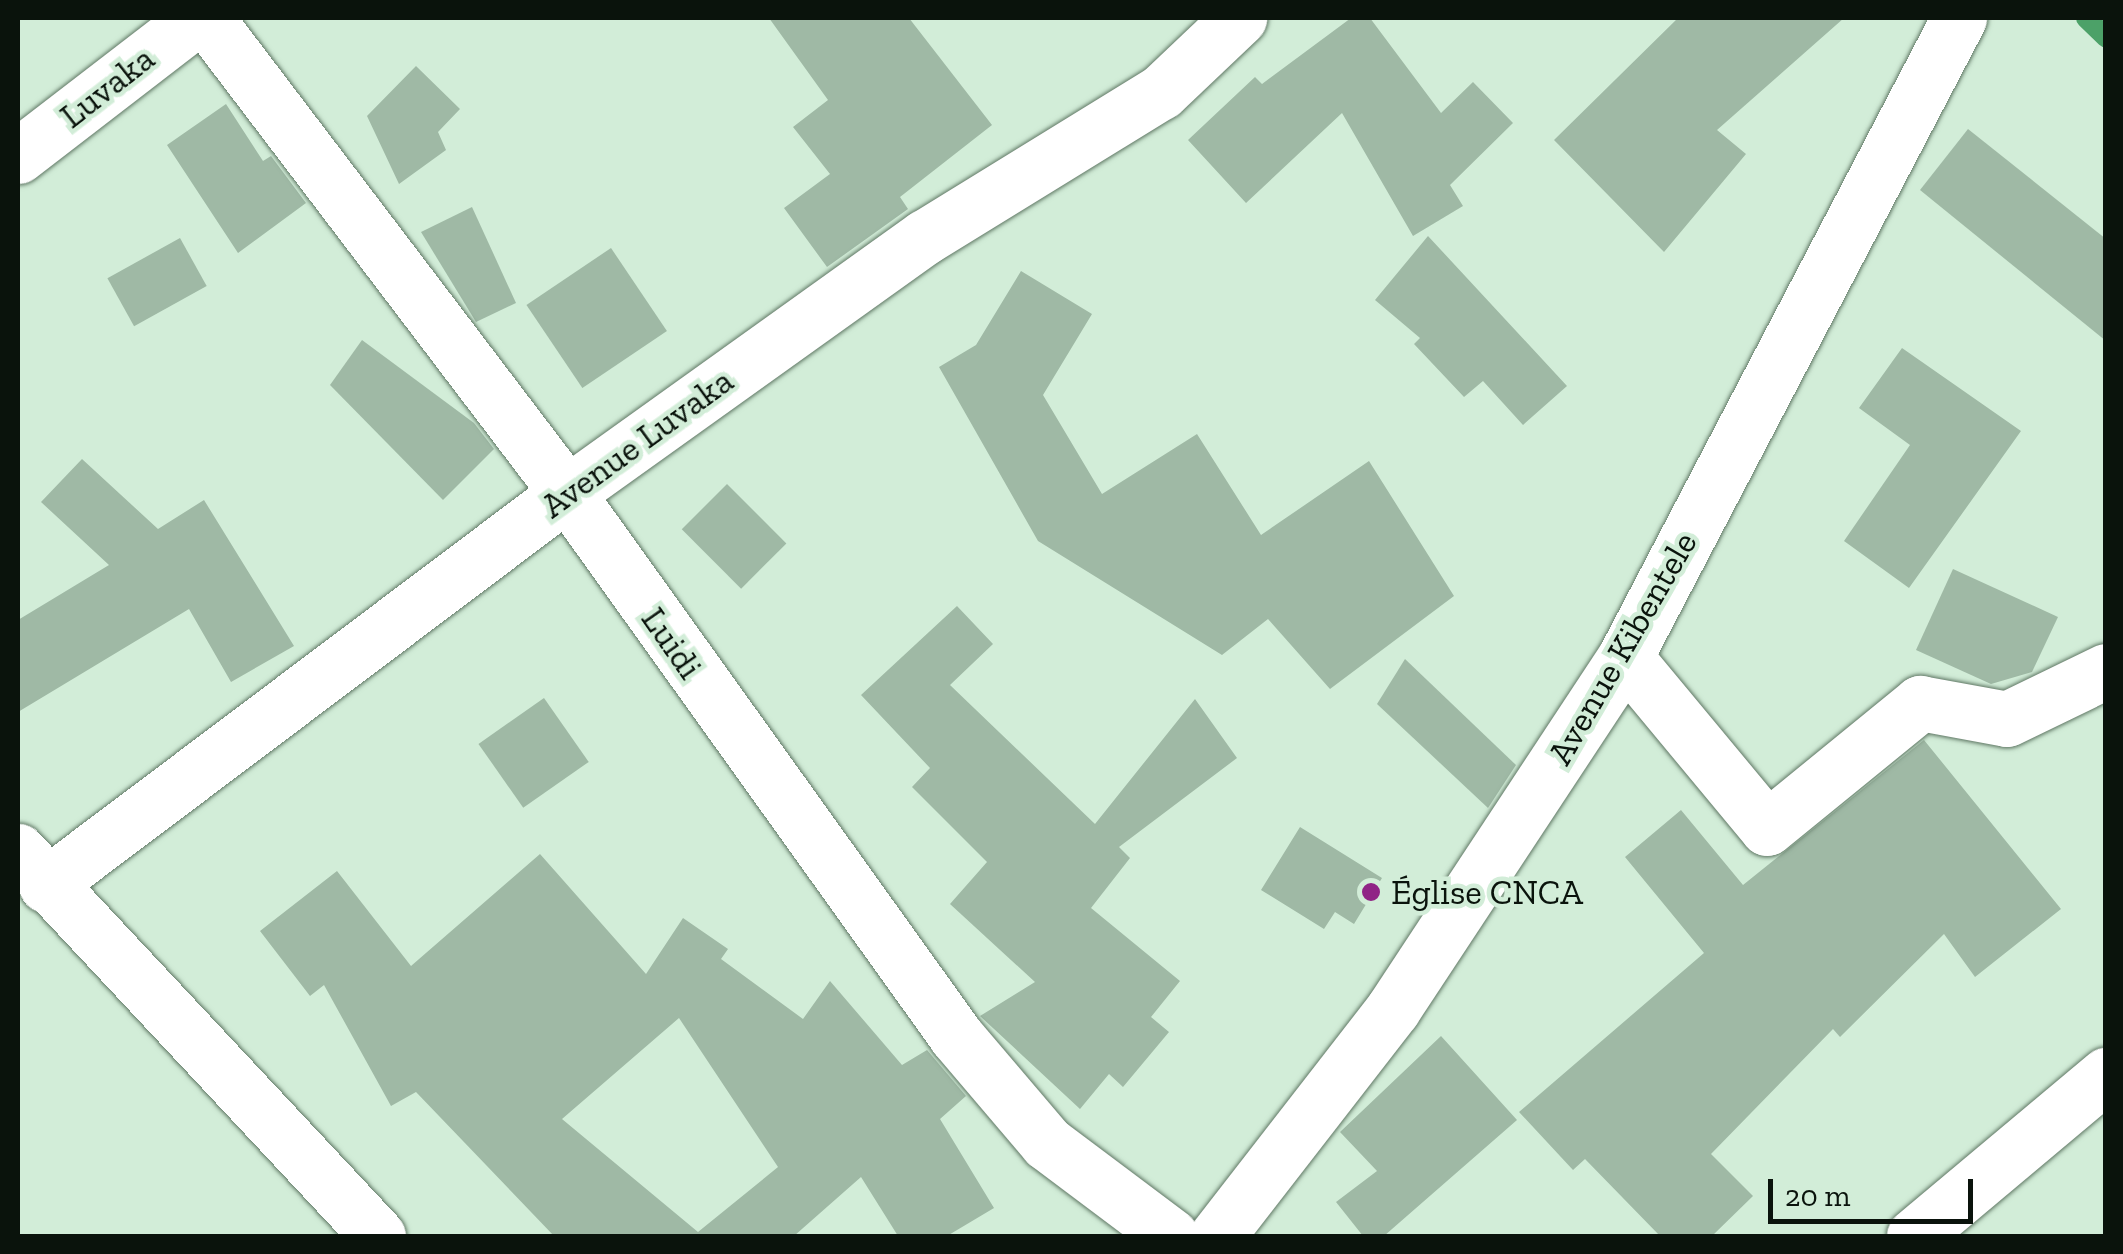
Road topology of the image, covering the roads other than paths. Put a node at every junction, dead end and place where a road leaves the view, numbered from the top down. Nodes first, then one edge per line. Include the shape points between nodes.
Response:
1 (196, 18) edge
2 (206, 18) edge
3 (1238, 18) edge
4 (1959, 18) edge
5 (18, 156) edge
6 (567, 493) junction
7 (1625, 657) junction
8 (2106, 670) edge
9 (32, 868) edge
10 (2106, 1075) edge
11 (378, 1236) edge
12 (1170, 1236) edge
13 (1217, 1236) edge
14 (1914, 1236) edge

1 - 5 street, Luvaka
2 - 6 street, Luidi
3 - 6 street, Avenue Luvaka via 1161,92 925,237
4 - 7 street, Avenue Kibentele
6 - 9 street, Avenue Luvaka
6 - 12 street, Luidi via 956,1036 1046,1143
7 - 8 street via 1767,828 1920,702 2007,719
7 - 13 street, Avenue Kibentele via 1393,1009
9 - 11 street
10 - 14 street

